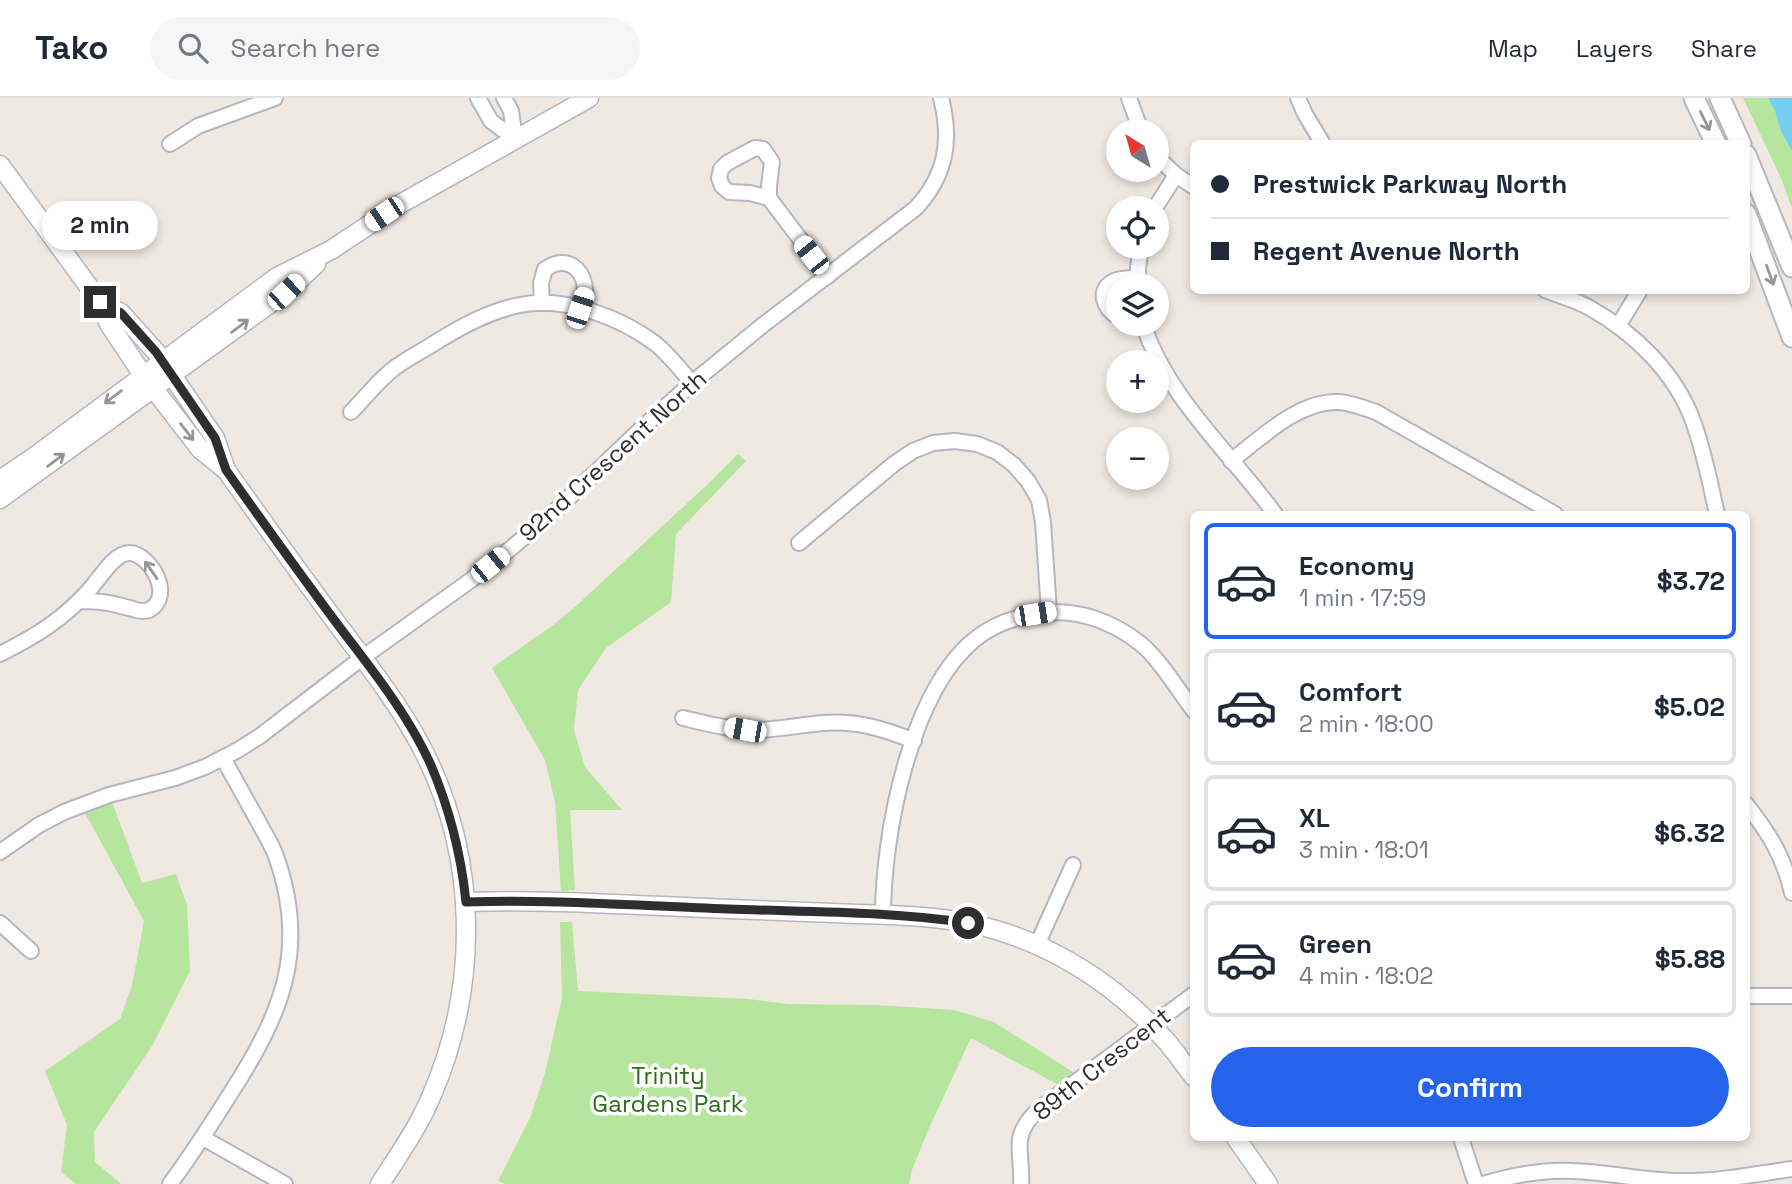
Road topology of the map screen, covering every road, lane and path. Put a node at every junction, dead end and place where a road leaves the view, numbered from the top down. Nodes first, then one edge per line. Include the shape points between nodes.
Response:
1 (275, 98) edge
2 (478, 98) edge
3 (504, 98) edge
4 (589, 98) edge
5 (942, 98) edge
6 (1129, 98) edge
7 (1298, 98) edge
8 (1694, 98) edge
9 (1720, 98) edge
10 (1137, 119) edge
11 (515, 139) junction
12 (1321, 140) edge
13 (1714, 140) edge
14 (1739, 140) edge
15 (170, 144) dead end
16 (0, 165) edge
17 (1750, 165) edge
18 (1169, 168) edge
19 (1176, 175) junction
20 (1190, 184) edge
21 (1163, 196) edge
22 (769, 198) dead end
23 (1750, 224) edge
24 (1792, 267) edge
25 (828, 276) junction
26 (1106, 290) edge
27 (1638, 294) edge
28 (1584, 297) edge
29 (100, 302) junction
30 (542, 303) junction
31 (1106, 306) edge
32 (580, 308) junction
33 (1618, 326) junction
34 (1147, 336) edge
35 (1792, 337) edge
36 (168, 368) junction
37 (148, 382) junction
38 (692, 383) junction
39 (351, 412) dead end
40 (1231, 461) junction
41 (226, 470) junction
42 (0, 480) edge
43 (0, 499) edge
44 (1273, 511) edge
45 (1550, 511) edge
46 (1716, 511) edge
47 (799, 543) dead end
48 (80, 601) junction
49 (1049, 612) junction
50 (0, 654) edge
51 (362, 658) junction
52 (1190, 706) edge
53 (683, 718) dead end
54 (914, 741) junction
55 (223, 758) junction
56 (1750, 809) edge
57 (0, 852) edge
58 (1073, 865) dead end
59 (1792, 893) edge
60 (466, 902) junction
61 (883, 915) junction
62 (0, 923) edge
63 (1037, 945) junction
64 (32, 951) dead end
65 (1750, 996) edge
66 (1792, 996) edge
67 (1190, 997) edge
68 (1152, 1025) junction
69 (1190, 1072) edge
70 (203, 1138) junction
71 (1238, 1141) edge
72 (1462, 1141) edge
73 (1792, 1169) edge
74 (1024, 1183) edge
75 (170, 1184) edge
76 (285, 1184) edge
77 (380, 1184) edge
78 (1268, 1184) edge
79 (1476, 1184) edge
80 (1483, 1184) edge

1 - 15 street via 198,126
2 - 11 street via 491,121
3 - 11 street via 512,111
4 - 11 street
5 - 25 street, 92nd Crescent North via 947,137 936,180 908,215
6 - 10 street
7 - 12 street
8 -> 13 main road
9 - 14 main road
11 - 36 street via 401,202 331,250 277,277
16 - 29 street
17 - 24 main road
18 - 19 street
19 - 20 street
19 - 21 street
22 - 25 street
23 -> 35 main road
25 - 38 street, 92nd Crescent North
26 - 31 street
27 - 33 street
28 - 33 street
29 - 36 street via 121,313
29 - 37 street via 109,324
30 - 32 street
30 - 32 street via 545,270 564,263 582,274 585,292
30 - 39 street via 502,310 451,333 392,370
32 - 38 street via 635,330 658,346
33 - 46 street via 1660,365 1678,390 1702,447
34 - 40 street via 1160,364
36 - 37 street
36 - 41 street via 215,438
37 -> 41 street via 201,450
37 -> 42 street
43 -> 37 street via 135,400
38 - 51 street, 92nd Crescent North via 525,536
40 - 44 street
40 - 45 street via 1301,410 1339,402 1376,412
41 - 51 street
47 - 49 street via 913,451 933,443 977,444 1014,465 1038,500
48 -> 48 street via 105,601 142,611 155,604 161,588 146,562 129,553 113,561
48 - 50 street via 36,636
49 - 52 street via 1073,613 1122,631 1143,646
49 - 54 street via 997,625 975,639 941,679
51 - 55 street, 92nd Crescent North via 260,736
51 - 60 street via 403,714 430,764 457,846
53 - 54 street via 745,730 849,723
54 - 61 street via 895,803
55 - 57 street, 92nd Crescent North via 176,778 90,801 39,825
55 - 70 street via 275,854 289,911 290,942 288,970 271,1025
56 - 59 street via 1779,851
58 - 63 street
60 - 61 street
60 - 77 street via 462,993 443,1067 414,1130
61 - 63 street via 968,923
62 - 64 street
63 - 68 street via 1102,982
65 - 66 street
67 - 68 street, 89th Crescent
68 - 69 street
68 - 74 street, 89th Crescent via 1029,1118 1019,1142
70 - 75 street
70 - 76 street
71 - 78 street
72 - 79 street
73 - 80 street via 1681,1182 1541,1171

